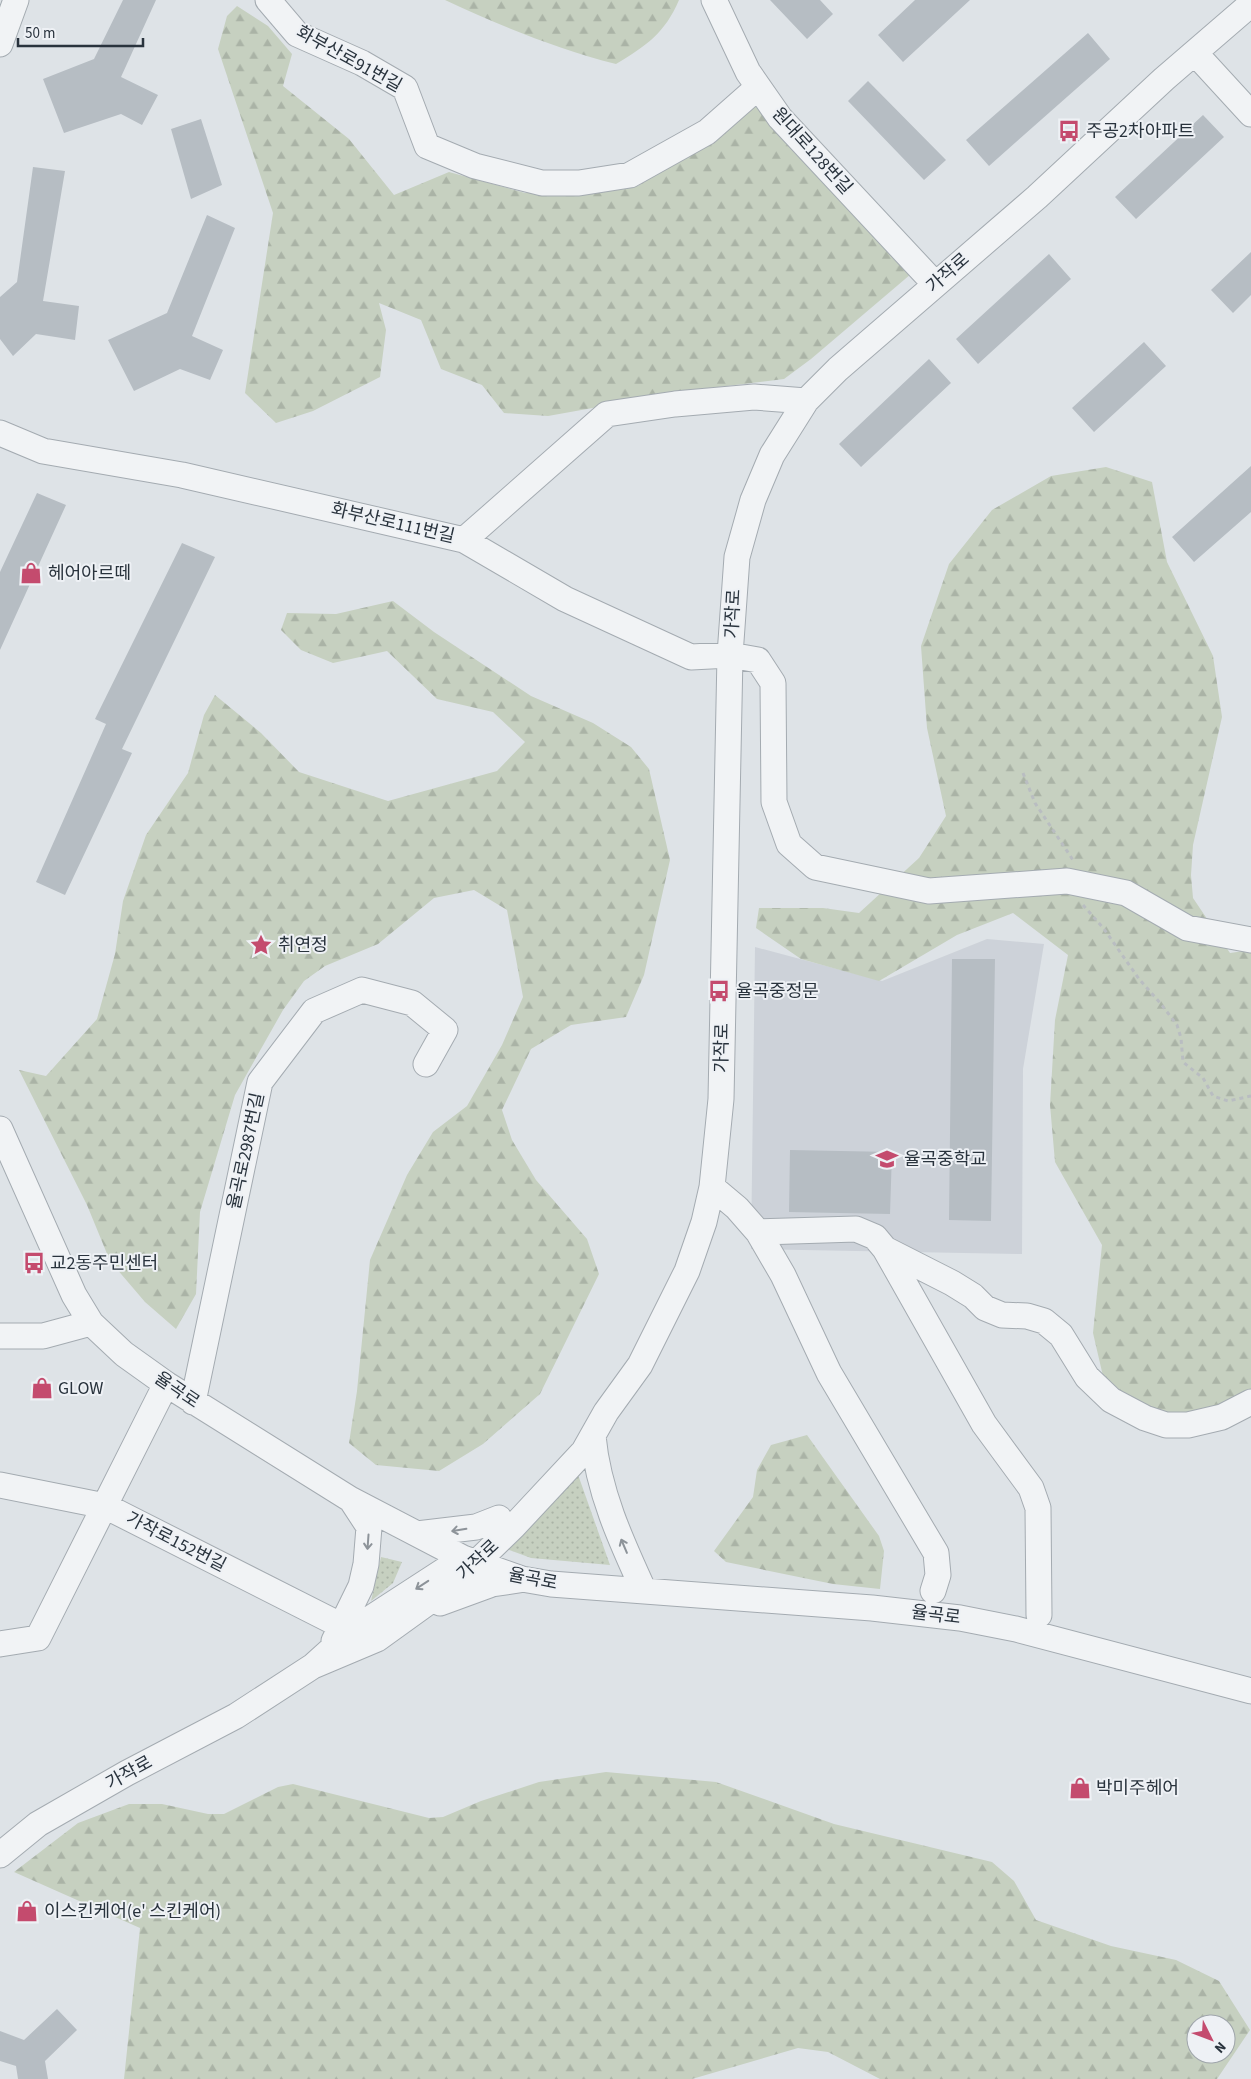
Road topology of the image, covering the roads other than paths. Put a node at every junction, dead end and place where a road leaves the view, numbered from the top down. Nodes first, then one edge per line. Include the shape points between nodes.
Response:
1 (16, 0) edge
2 (268, 0) edge
3 (714, 0) edge
4 (1251, 4) edge
5 (0, 44) edge
6 (1195, 53) junction
7 (758, 87) junction
8 (1251, 114) edge
9 (935, 284) junction
10 (806, 401) junction
11 (2, 439) edge
12 (464, 540) junction
13 (730, 655) junction
14 (1251, 940) edge
15 (426, 1064) dead end
16 (0, 1129) edge
17 (712, 1187) junction
18 (758, 1232) junction
19 (885, 1249) junction
20 (91, 1323) junction
21 (0, 1336) edge
22 (166, 1384) junction
23 (193, 1402) junction
24 (1251, 1402) edge
25 (606, 1412) junction
26 (593, 1436) junction
27 (0, 1485) edge
28 (350, 1499) junction
29 (106, 1506) junction
30 (499, 1518) junction
31 (417, 1534) junction
32 (470, 1561) junction
33 (522, 1579) junction
34 (644, 1591) junction
35 (933, 1591) dead end
36 (1039, 1615) dead end
37 (342, 1626) junction
38 (377, 1639) junction
39 (0, 1644) edge
40 (321, 1659) junction
41 (1251, 1691) edge
42 (0, 1855) edge

1 - 5 street
2 - 7 street, 화부산로91번길 via 297,34 362,62 405,88 427,146 475,166 542,183 579,183 630,175 707,132
3 - 7 street, 원대로128번길
4 - 6 street, 가작로
6 - 8 street
6 - 9 street, 가작로
7 - 9 street, 원대로128번길 via 780,118
9 - 10 street, 가작로
10 - 12 street, 화부산로111번길 via 754,397 607,414
10 - 13 street, 가작로 via 772,455 753,500 737,557
11 - 12 street, 화부산로111번길 via 43,451 182,475
12 - 13 street via 565,599 691,657
13 - 14 street via 758,660 773,683 774,802 789,844 815,867 929,891 1067,881 1074,873 1126,893 1187,928
13 - 17 street, 가작로 via 721,1099
15 - 23 street, 율곡로2987번길 via 445,1030 412,1003 362,990 314,1011 260,1082
16 - 20 street, 율곡로 via 74,1295
17 - 18 street
17 - 25 street, 가작로 via 688,1271 640,1365
18 - 19 street via 856,1229 875,1237
18 - 35 street via 829,1373 936,1553 938,1575
19 - 24 street via 952,1283 974,1296 985,1308 1002,1315 1044,1320 1060,1335 1087,1377 1111,1400 1145,1418 1166,1424 1188,1425 1222,1417
19 - 36 street via 984,1424 1031,1488 1038,1508
20 - 21 street via 43,1336
20 - 22 street, 율곡로 via 124,1354
22 - 23 street, 율곡로
22 - 29 street
23 - 28 street, 율곡로
25 - 26 street, 가작로
25 - 30 street, 가작로
26 - 32 street, 가작로 via 584,1451
34 -> 26 street via 610,1512 594,1456
27 - 29 street, 가작로152번길
28 - 31 street, 율곡로
28 -> 37 street via 369,1527 368,1544 361,1586
29 - 37 street, 가작로152번길
29 - 39 street via 38,1638
30 -> 31 street via 476,1527
30 - 32 street, 가작로
31 - 32 street, 율곡로
32 - 33 street, 율곡로
32 - 38 street, 가작로 via 445,1590
32 -> 40 street, 가작로 via 354,1629
33 - 34 street, 율곡로
33 - 38 street via 492,1584 448,1598
34 - 41 street, 율곡로 via 960,1618 1016,1629
37 - 40 street
38 - 40 street, 가작로
40 - 42 street, 가작로 via 236,1716 38,1824

